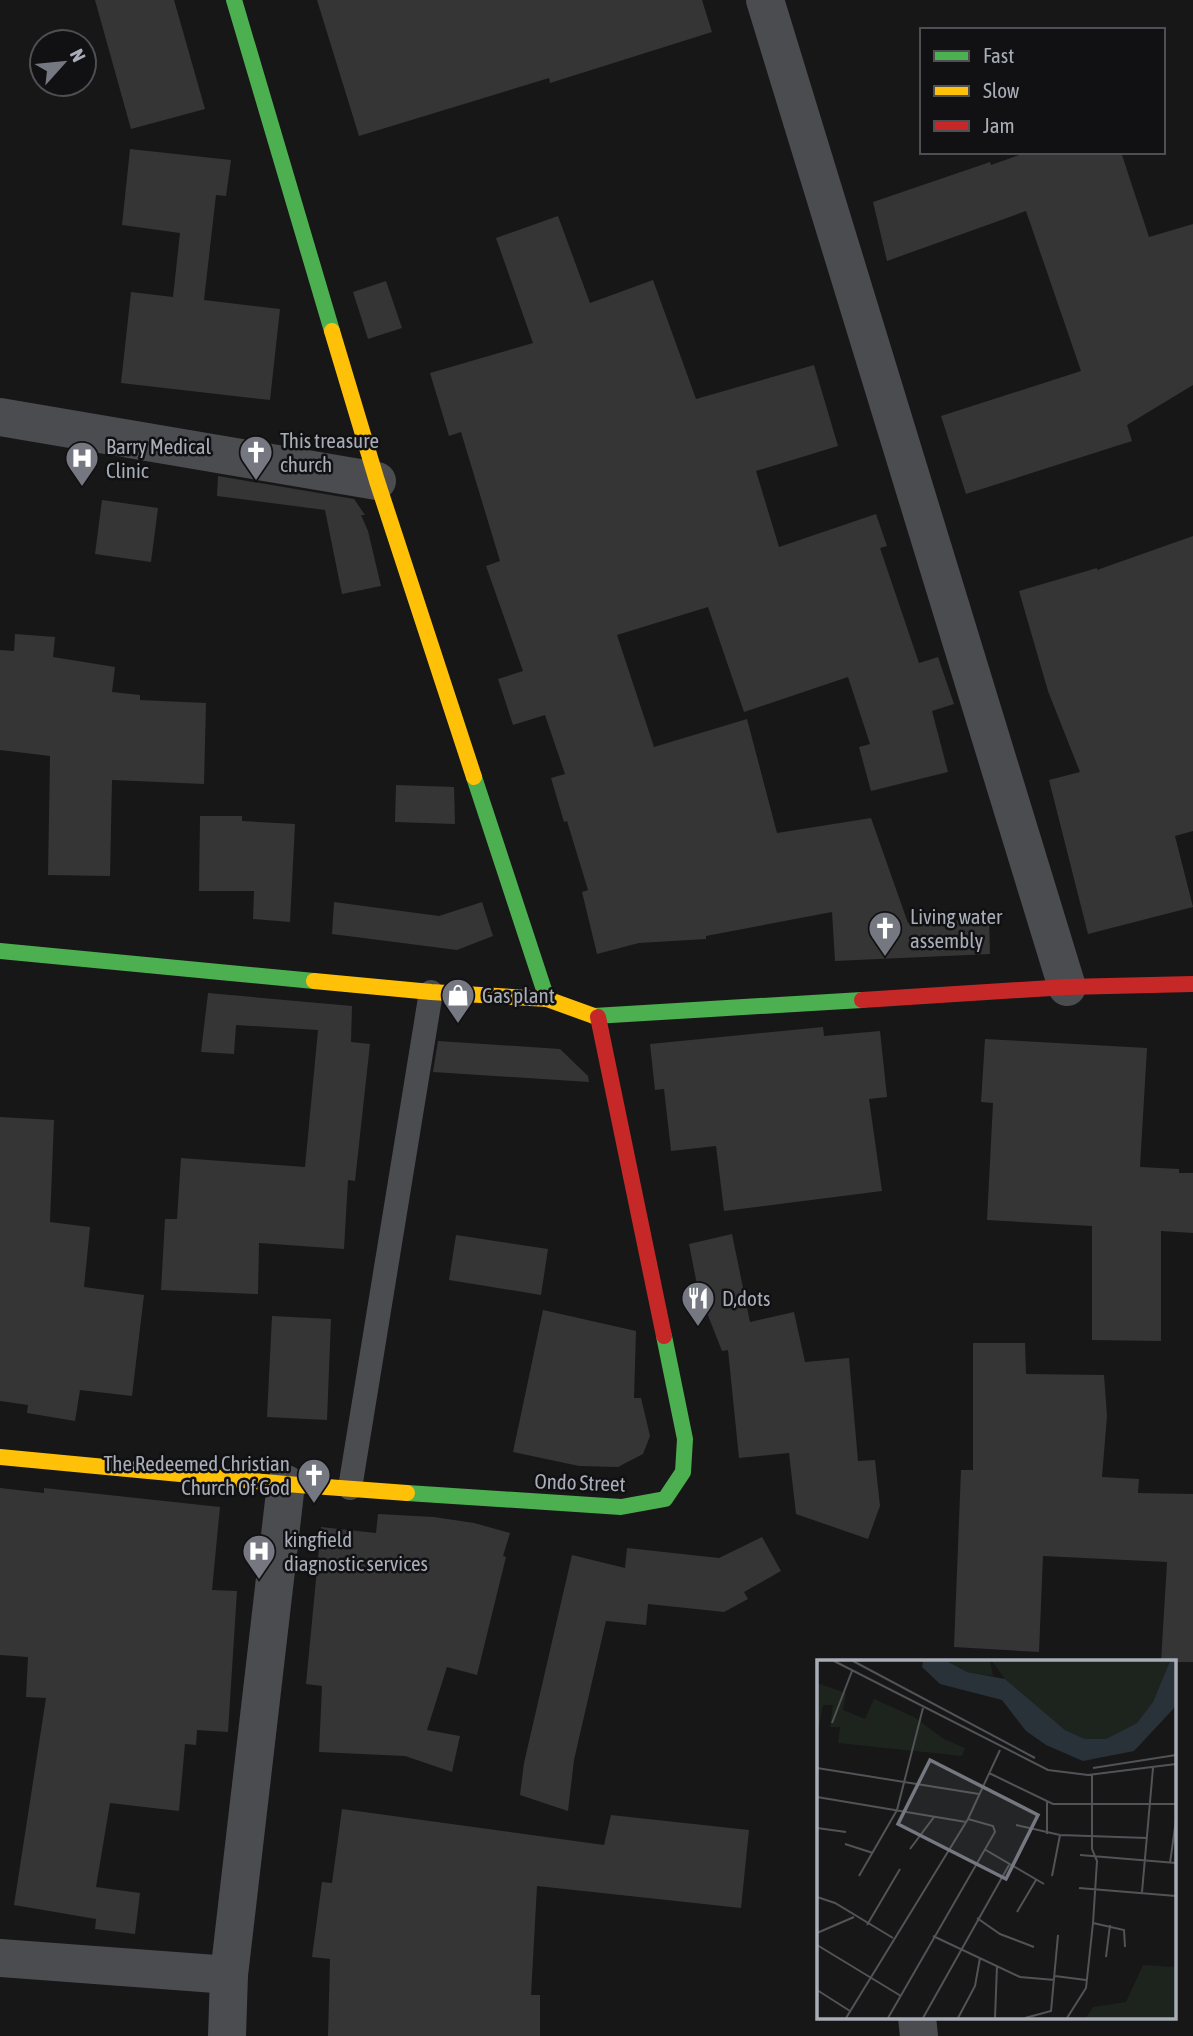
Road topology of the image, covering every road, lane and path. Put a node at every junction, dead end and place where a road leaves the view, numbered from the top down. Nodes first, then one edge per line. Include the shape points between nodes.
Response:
1 (234, 0) edge
2 (765, 0) edge
3 (0, 417) edge
4 (377, 481) junction
5 (0, 951) edge
6 (1193, 984) edge
7 (1067, 987) junction
8 (431, 992) junction
9 (547, 999) junction
10 (598, 1017) junction
11 (0, 1457) edge
12 (286, 1484) junction
13 (350, 1488) junction
14 (0, 1958) edge
15 (229, 1975) junction
16 (917, 2018) edge
17 (227, 2036) edge
18 (919, 2036) edge

1 - 4 street
2 - 7 street
3 - 4 street
4 - 9 street
5 - 8 street
6 - 7 street
7 - 10 street
8 - 9 street
8 - 13 lane
9 - 10 street
10 - 13 street, Ondo Street via 685,1439 683,1472 665,1499 621,1507
11 - 12 street, Ondo Street
12 - 13 street, Ondo Street
12 - 15 street
14 - 15 street
15 - 17 street
16 - 18 street

